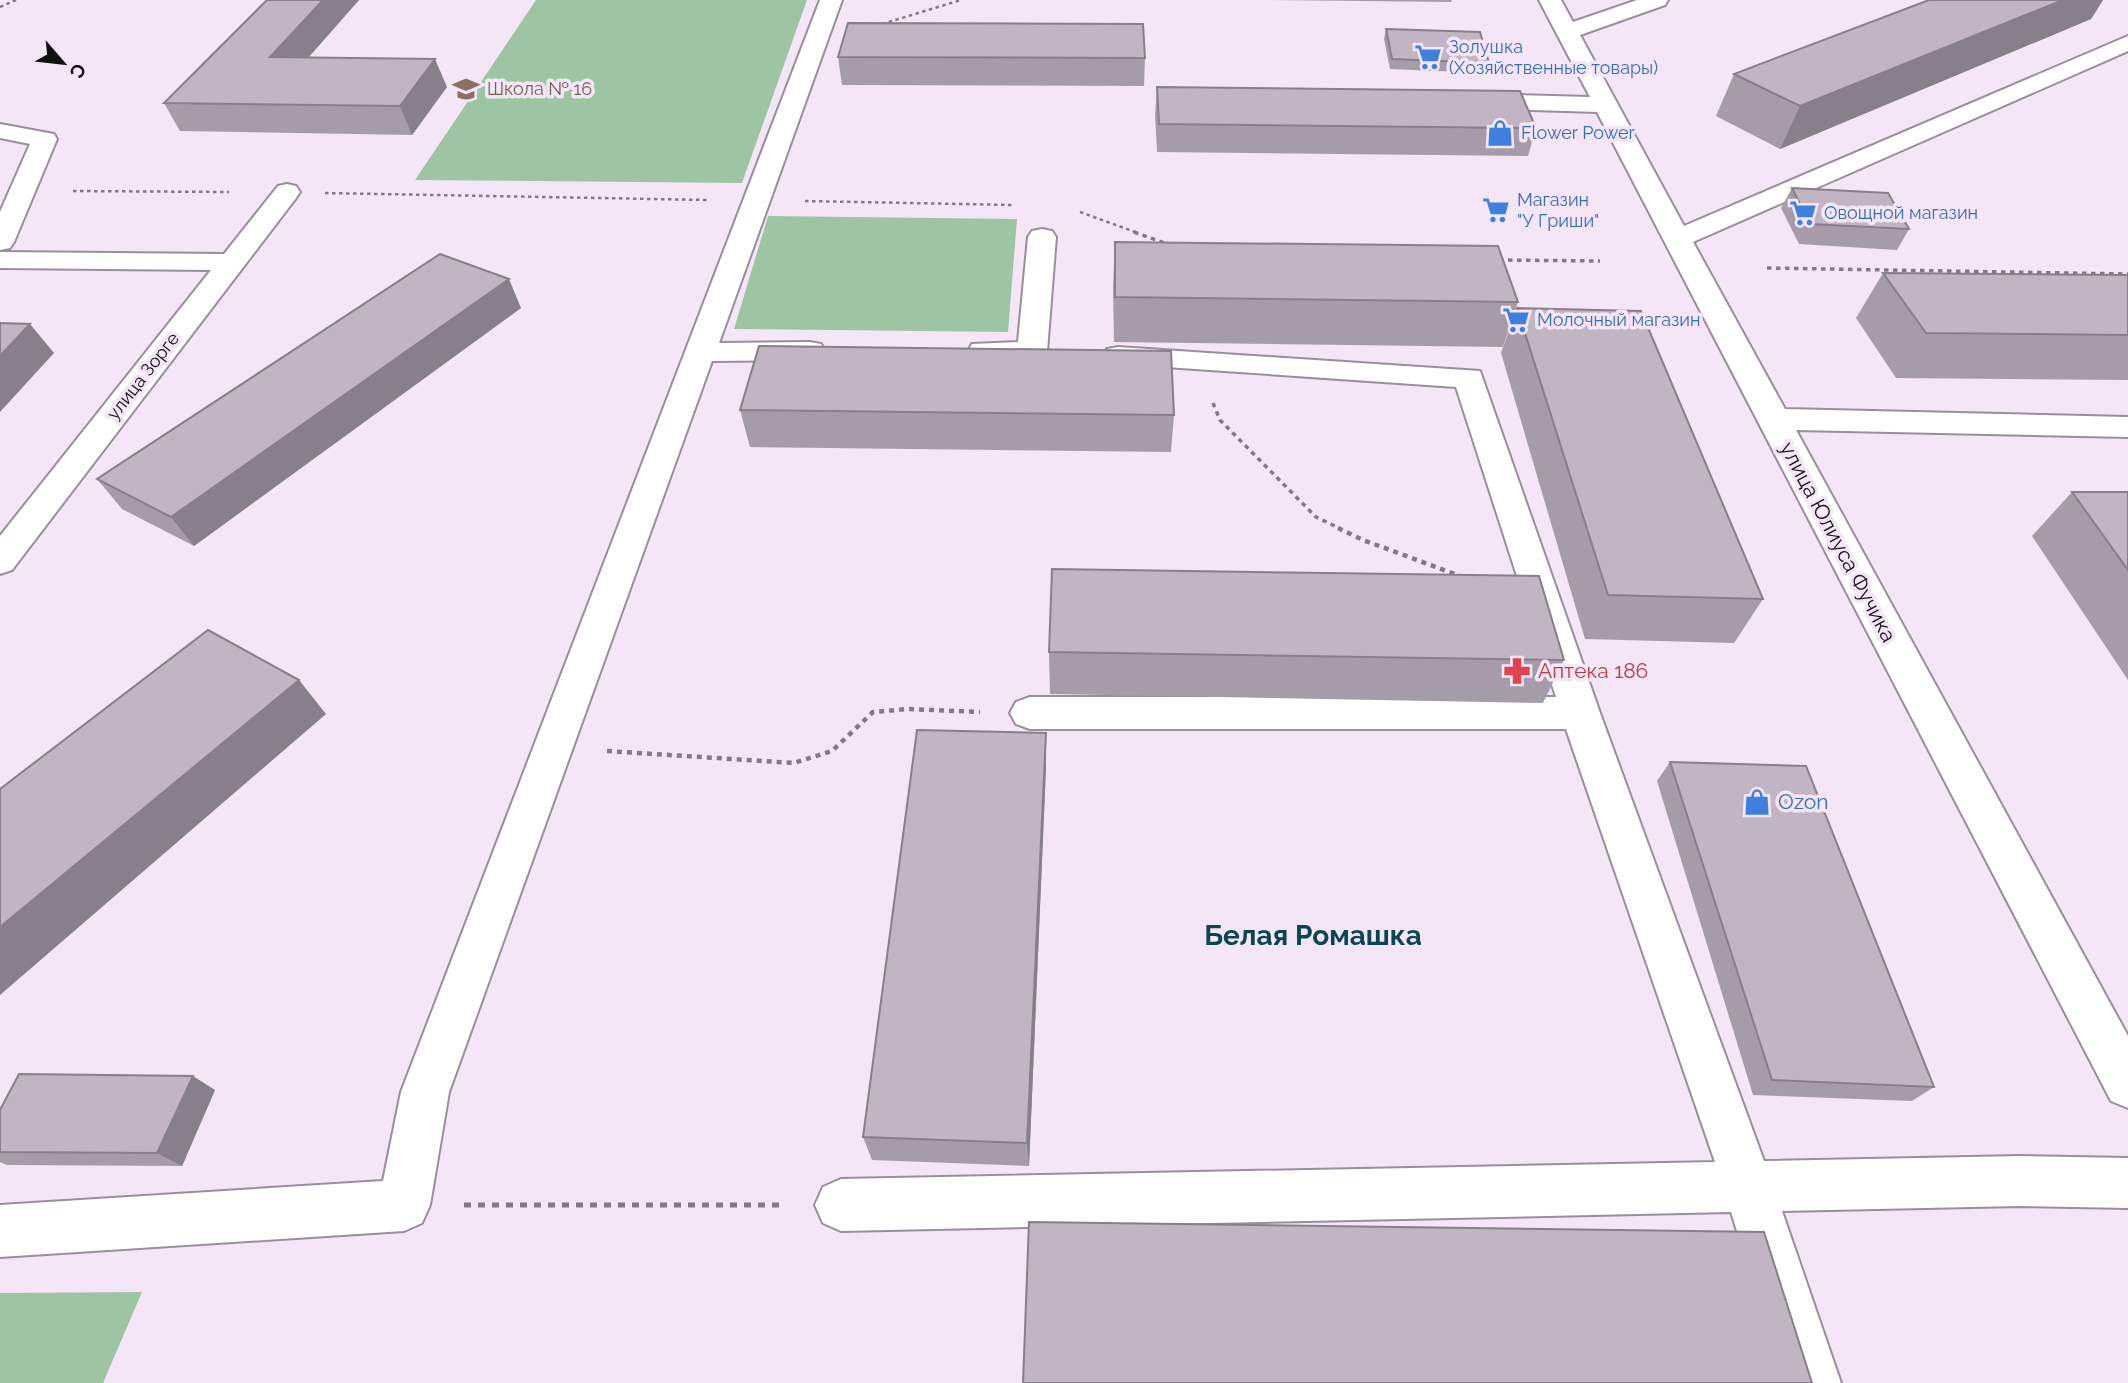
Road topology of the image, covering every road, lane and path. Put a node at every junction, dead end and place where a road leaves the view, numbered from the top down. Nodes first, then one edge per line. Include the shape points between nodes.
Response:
1 (16, 0) edge
2 (831, 0) edge
3 (961, 0) edge
4 (1550, 0) edge
5 (1657, 0) edge
6 (0, 7) edge
7 (1566, 32) junction
8 (2128, 43) edge
9 (815, 45) junction
10 (1446, 101) edge
11 (1605, 105) junction
12 (0, 131) edge
13 (287, 192) dead end
14 (1042, 237) dead end
15 (1676, 239) junction
16 (0, 242) edge
17 (0, 260) edge
18 (232, 262) junction
19 (1767, 268) dead end
20 (2128, 274) edge
21 (839, 351) edge
22 (949, 351) edge
23 (701, 352) junction
24 (1060, 352) junction
25 (1196, 361) junction
26 (1773, 419) junction
27 (2128, 427) edge
28 (0, 561) edge
29 (1539, 590) junction
30 (1030, 713) joint
31 (1580, 713) junction
32 (552, 749) junction
33 (2128, 1084) edge
34 (2128, 1183) edge
35 (1749, 1188) junction
36 (404, 1205) junction
37 (841, 1205) joint
38 (0, 1231) edge
39 (1813, 1383) edge

1 - 6 path
2 - 9 street
3 - 9 path
4 - 7 street, улица Юлиуса Фучика
5 - 7 street
7 - 11 street, улица Юлиуса Фучика
8 - 15 street
9 - 23 street
10 - 11 street
11 - 15 street, улица Юлиуса Фучика
12 - 16 street via 45,139
13 - 18 street, улица Зорге
14 - 24 street
15 - 26 street, улица Юлиуса Фучика
17 - 18 street
18 - 28 street, улица Зорге
19 - 20 path
21 - 23 street
22 - 24 street
23 - 32 street
24 - 25 street
25 - 29 path via 1220,419 1315,517 1465,578
25 - 29 street via 1469,377
26 - 27 street
26 - 33 street, улица Юлиуса Фучика
29 - 31 street
30 - 31 street
30 - 32 path via 875,710 818,760 794,763
31 - 35 street
32 - 36 street via 425,1092
34 - 35 street
35 - 37 street
35 - 39 street
36 - 37 path
36 - 38 street

